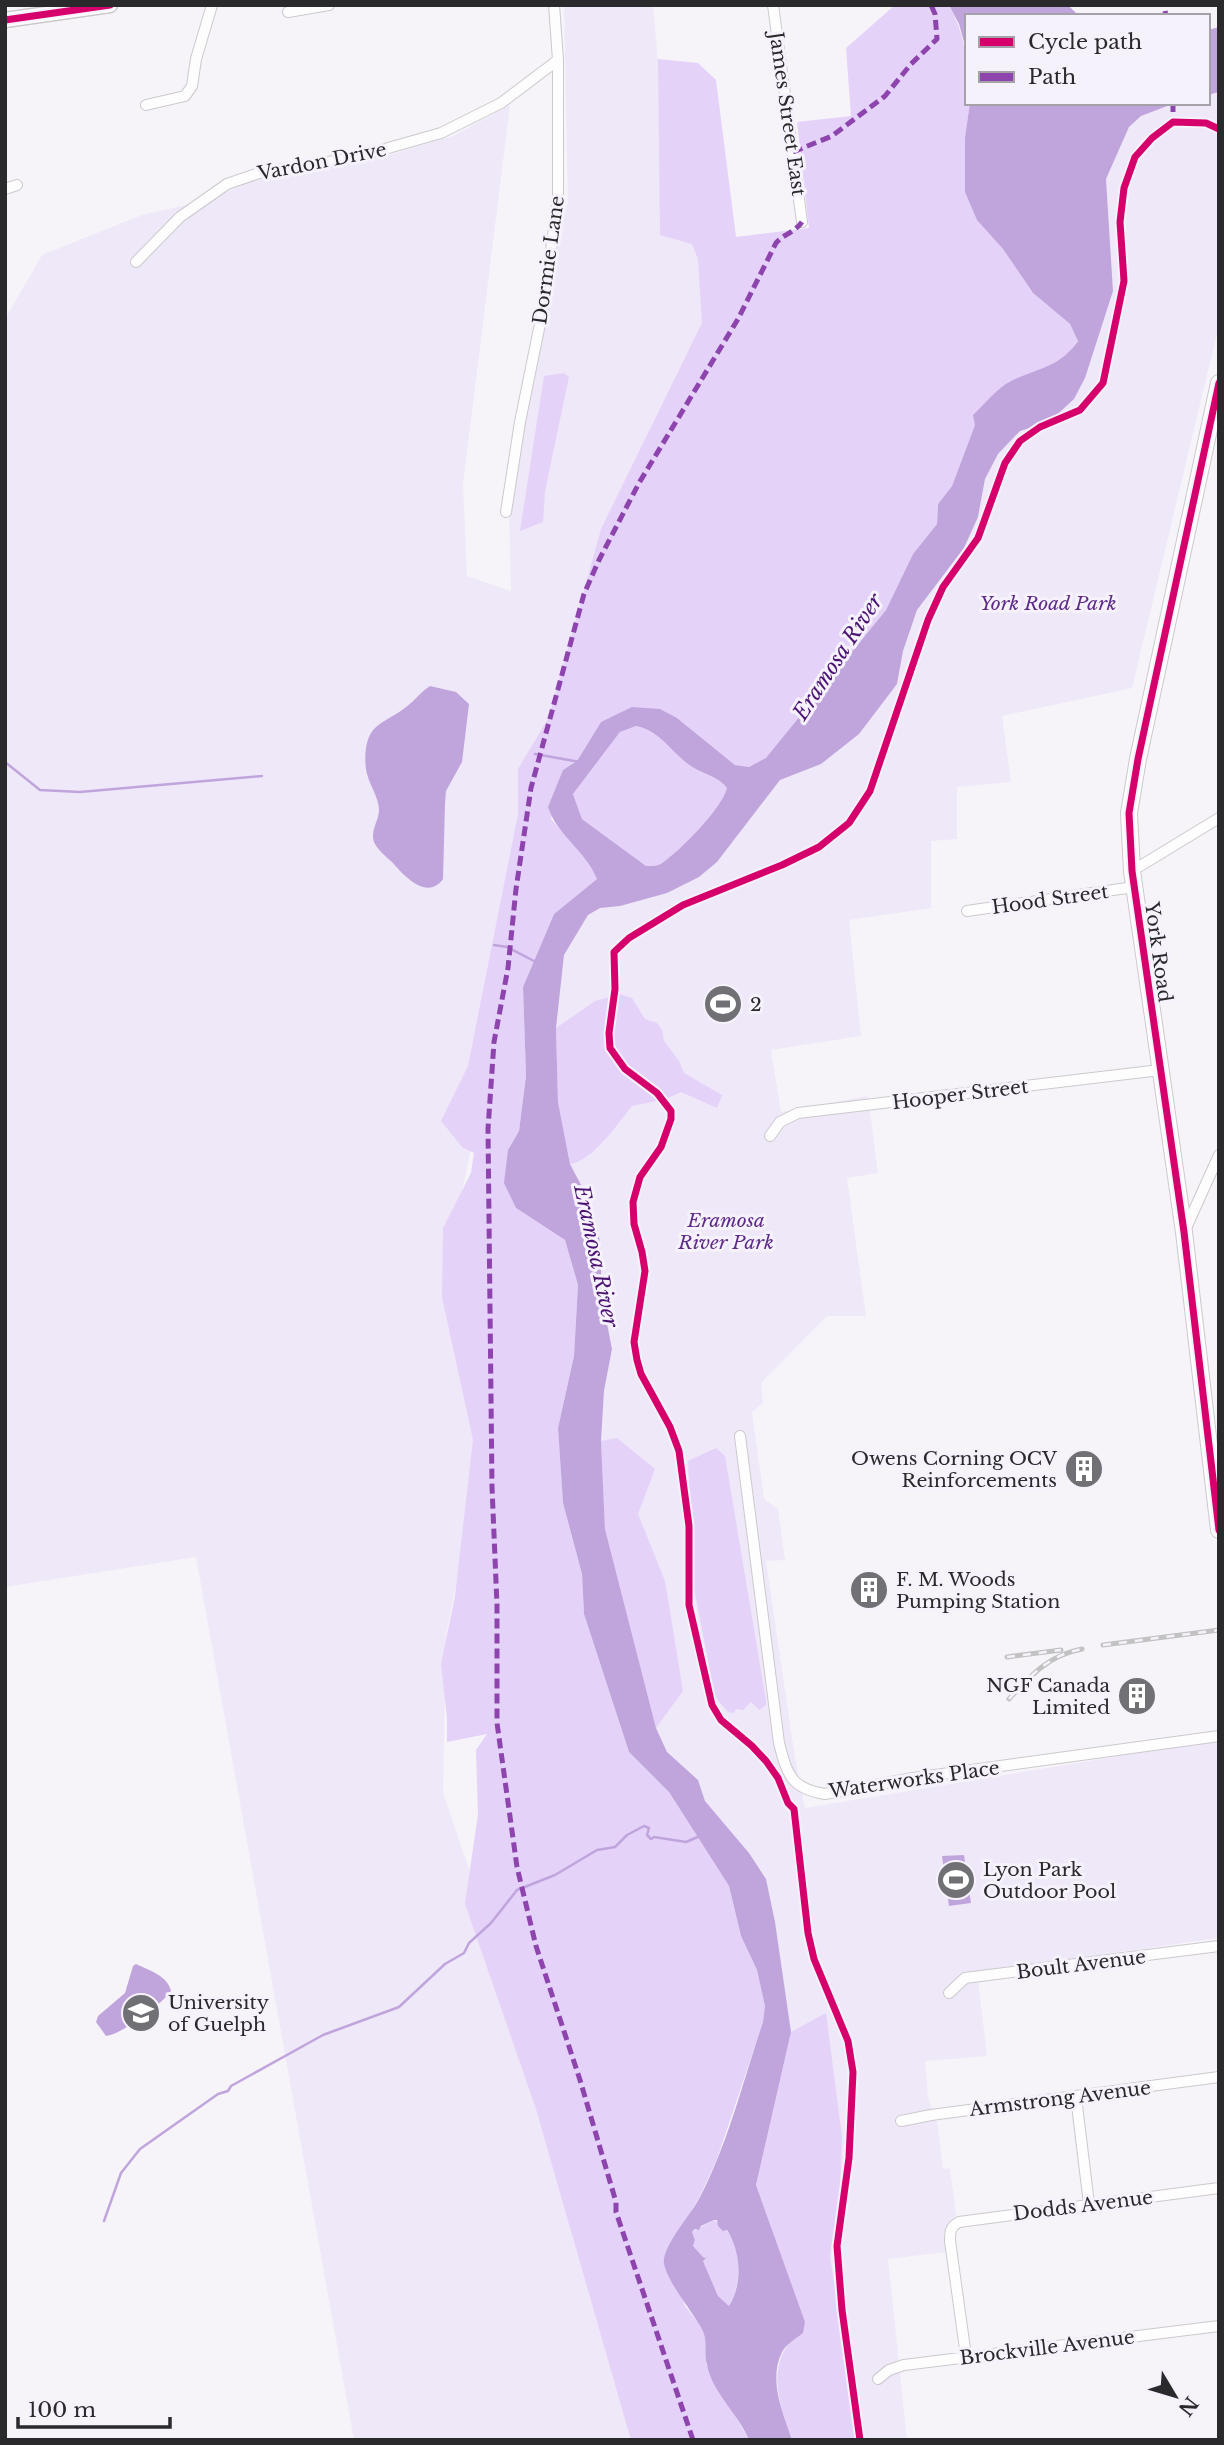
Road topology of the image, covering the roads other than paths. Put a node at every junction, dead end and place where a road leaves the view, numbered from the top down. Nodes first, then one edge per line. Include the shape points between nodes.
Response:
1 (110, 5) edge
2 (212, 5) edge
3 (329, 5) edge
4 (554, 5) edge
5 (773, 5) edge
6 (59, 8) edge
7 (288, 12) dead end
8 (5, 20) edge
9 (558, 60) junction
10 (146, 105) dead end
11 (17, 185) dead end
12 (5, 189) edge
13 (802, 222) dead end
14 (136, 262) dead end
15 (1219, 383) edge
16 (506, 512) dead end
17 (1219, 818) edge
18 (1133, 879) junction
19 (967, 911) dead end
20 (1160, 1069) junction
21 (770, 1136) dead end
22 (1219, 1156) edge
23 (1184, 1232) junction
24 (740, 1436) dead end
25 (1217, 1493) edge
26 (1219, 1530) edge
27 (1219, 1736) edge
28 (1219, 1945) edge
29 (950, 1993) dead end
30 (1219, 2077) edge
31 (1076, 2097) junction
32 (901, 2120) dead end
33 (1219, 2188) edge
34 (1089, 2204) junction
35 (1219, 2326) edge
36 (965, 2356) junction
37 (878, 2379) dead end

1 - 6 main road
2 - 10 street via 192,86 185,96
3 - 7 street
4 - 9 street, Dormie Lane
5 - 13 street, James Street East
6 - 8 main road
9 - 14 street, Vardon Drive via 501,103 441,133 353,159 259,173 227,184 180,217
9 - 16 street, Dormie Lane via 558,197 552,252
11 - 12 street
15 - 18 main road, York Road via 1129,813
17 - 18 street
18 - 19 street, Hood Street
18 - 20 main road, York Road
20 - 21 street, Hooper Street via 798,1113 780,1122
20 - 23 main road, York Road
22 - 23 street
23 - 25 main road, York Road
24 - 27 street, Waterworks Place via 779,1743 785,1766 798,1786 825,1794
25 - 26 main road, York Road
28 - 29 street, Boult Avenue via 965,1978
30 - 31 street, Armstrong Avenue
31 - 32 street, Armstrong Avenue
31 - 34 street
33 - 34 street, Dodds Avenue
34 - 36 street, Dodds Avenue via 959,2222 951,2229
35 - 36 street, Brockville Avenue
36 - 37 street, Brockville Avenue via 904,2365

